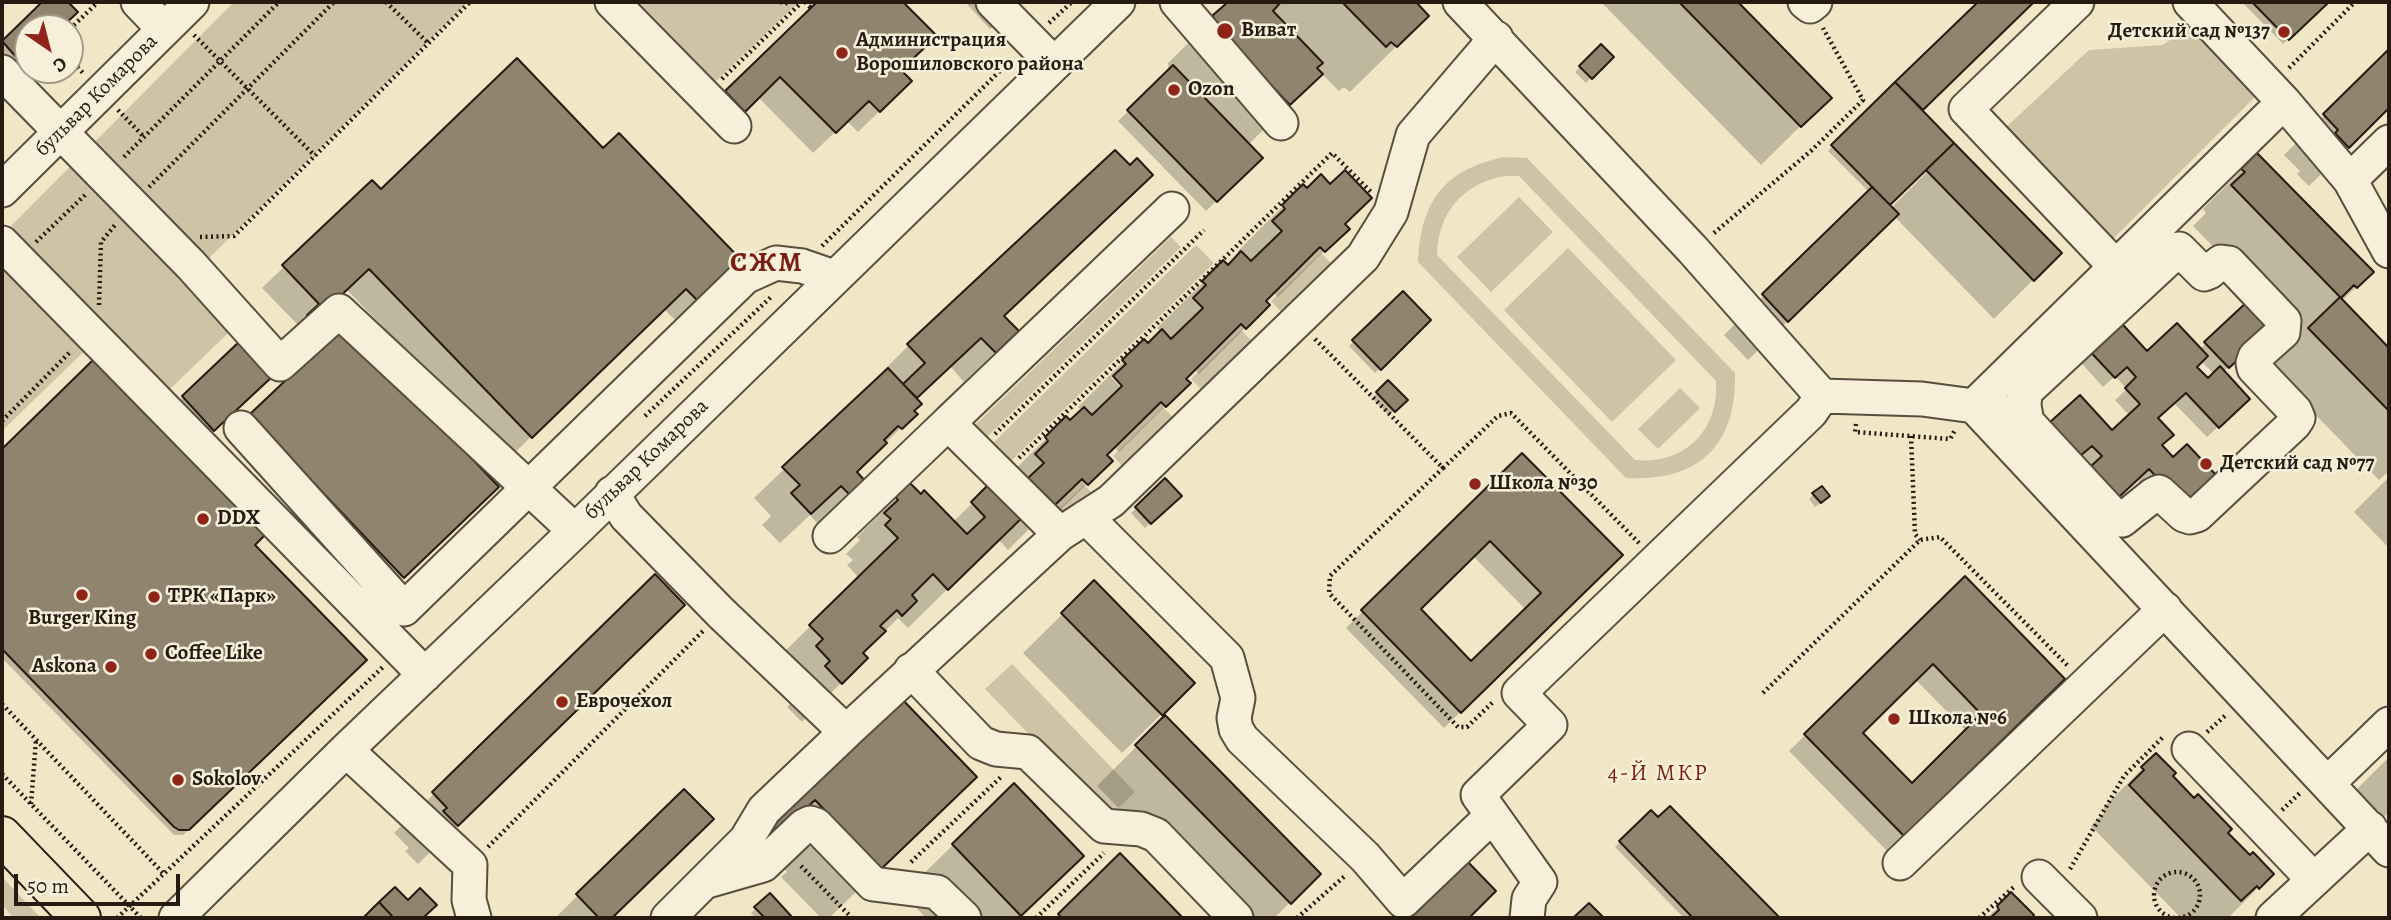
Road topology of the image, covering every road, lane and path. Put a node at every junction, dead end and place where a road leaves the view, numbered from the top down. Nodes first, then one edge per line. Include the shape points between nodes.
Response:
1 (97, 2) edge
2 (138, 2) edge
3 (279, 2) edge
4 (334, 2) edge
5 (386, 2) edge
6 (470, 2) edge
7 (612, 2) edge
8 (781, 2) edge
9 (787, 2) edge
10 (803, 2) edge
11 (993, 2) edge
12 (1118, 2) edge
13 (1177, 2) edge
14 (1460, 2) edge
15 (2077, 2) edge
16 (2190, 2) edge
17 (2355, 2) edge
18 (1810, 3) edge
19 (811, 8) dead end
20 (84, 15) edge
21 (178, 16) edge
22 (1496, 38) junction
23 (428, 43) junction
24 (220, 61) junction
25 (1054, 64) junction
26 (2, 72) edge
27 (247, 88) junction
28 (2277, 94) junction
29 (705, 96) junction
30 (1281, 123) dead end
31 (734, 126) dead end
32 (61, 131) junction
33 (2389, 142) edge
34 (315, 156) junction
35 (105, 177) junction
36 (2350, 180) junction
37 (2, 190) edge
38 (132, 204) junction
39 (1172, 209) dead end
40 (1391, 212) junction
41 (1204, 230) dead end
42 (2168, 237) junction
43 (170, 244) junction
44 (1693, 250) junction
45 (10, 251) edge
46 (2389, 251) edge
47 (2116, 267) junction
48 (834, 277) junction
49 (1298, 321) junction
50 (90, 332) junction
51 (1822, 396) junction
52 (2024, 406) junction
53 (1974, 417) junction
54 (2, 421) edge
55 (1856, 421) dead end
56 (948, 423) junction
57 (241, 428) dead end
58 (994, 435) dead end
59 (1912, 436) junction
60 (1018, 458) dead end
61 (1443, 468) junction
62 (529, 487) junction
63 (612, 493) junction
64 (1073, 525) junction
65 (575, 531) junction
66 (830, 536) dead end
67 (1920, 540) junction
68 (1656, 561) junction
69 (2165, 609) junction
70 (721, 613) junction
71 (911, 670) junction
72 (425, 674) junction
73 (2086, 684) junction
74 (1519, 693) junction
75 (1763, 693) dead end
76 (2, 704) edge
77 (2236, 706) dead end
78 (2389, 724) edge
79 (846, 732) junction
80 (36, 740) junction
81 (345, 750) junction
82 (2189, 750) junction
83 (1028, 752) junction
84 (2, 774) edge
85 (2318, 784) junction
86 (31, 804) junction
87 (1492, 816) junction
88 (2263, 827) junction
89 (1130, 829) junction
90 (2, 836) edge
91 (2380, 839) edge
92 (782, 847) junction
93 (1365, 857) junction
94 (1900, 863) dead end
95 (470, 865) junction
96 (164, 874) dead end
97 (2314, 880) junction
98 (704, 882) junction
99 (886, 886) junction
100 (2047, 886) junction
101 (129, 908) junction
102 (477, 912) edge
103 (81, 918) edge
104 (117, 918) edge
105 (141, 918) edge
106 (176, 918) edge
107 (668, 918) edge
108 (852, 918) edge
109 (964, 918) edge
110 (1036, 918) edge
111 (1236, 918) edge
112 (1297, 918) edge
113 (1527, 918) edge
114 (1979, 918) edge
115 (2080, 918) edge
116 (2179, 918) edge
117 (2273, 918) edge

1 - 20 path
2 - 21 street
3 - 24 path
4 - 27 path
5 - 23 path
6 - 23 path
7 - 29 street
8 - 9 path
10 - 19 path
10 - 29 path
11 - 25 street
12 - 25 street, бульвар Комарова
13 - 30 street
14 - 22 street
15 - 47 street via 1966,109
16 - 28 street
17 - 28 path
18 - 44 path via 1863,100 1812,150
21 - 24 path
21 - 32 street, бульвар Комарова
22 - 40 street via 1413,135
22 - 44 street
23 - 34 path
24 - 27 path
24 - 35 path
25 - 48 street, бульвар Комарова
26 - 32 street
27 - 34 path
27 - 38 path
28 - 36 street
28 - 42 street
29 - 31 street
32 - 35 street
32 - 37 street, бульвар Комарова
33 - 36 street
34 - 43 path via 234,236 177,237
35 - 38 street
35 - 45 path
36 - 46 street
38 - 43 street
38 - 50 path via 101,242 99,327
39 - 56 street
40 - 49 street via 1363,257
40 - 60 path via 1332,153
41 - 58 path
42 - 47 street
42 - 52 street via 2025,392
42 - 52 street via 2204,274 2221,262 2229,263 2284,321 2283,332 2253,363 2295,411 2298,418 2294,424 2197,515 2184,515 2160,492 2122,520 2027,422
43 - 62 street via 280,364 339,312
44 - 51 street
45 - 50 street
47 - 53 street
48 - 62 street via 776,263 745,277
48 - 63 street, бульвар Комарова
49 - 61 path
49 - 64 street via 1111,501
50 - 54 path
50 - 72 street
51 - 53 street via 1922,399
51 - 68 street via 1811,412
52 - 53 street
53 - 59 path via 1950,439
53 - 69 street
55 - 59 path via 1855,432
56 - 64 street
56 - 66 street
57 - 62 street via 404,608
59 - 67 path via 1915,534
61 - 68 path via 1498,416 1511,413
61 - 74 path via 1330,576 1329,593 1458,727 1467,727 1511,685
62 - 65 street
63 - 65 street, бульвар Комарова
63 - 70 street via 626,516
64 - 71 street
64 - 93 street via 1227,659 1238,698 1234,719 1242,739
65 - 72 street, бульвар Комарова
67 - 73 path via 1940,537
67 - 75 path
68 - 74 street
69 - 73 street
69 - 85 street
70 - 79 street
70 - 95 path
71 - 79 street via 886,701
71 - 83 street via 981,743
72 - 81 street, бульвар Комарова
73 - 94 street
74 - 87 street via 1550,725 1478,794
76 - 80 path
77 - 82 path
78 - 85 street
79 - 98 street via 764,810 746,840
80 - 86 path
80 - 96 path
81 - 95 street
81 - 106 street, бульвар Комарова
82 - 88 street
82 - 100 path via 2170,731 2124,776
83 - 89 street via 1097,822
83 - 99 path
84 - 86 path
85 - 88 path
85 - 91 street
86 - 101 path
87 - 93 street via 1403,901
87 - 113 street via 1540,882 1529,899
88 - 97 street
89 - 110 path
89 - 111 street via 1156,835
90 - 103 main road
91 - 97 street
92 - 98 street via 763,865
92 - 99 street via 810,823 816,825 867,879
92 - 108 path
93 - 112 path
95 - 102 street
97 - 117 street
98 - 107 street
99 - 109 street via 937,892
100 - 114 path via 2031,871
100 - 115 street
101 - 104 path
101 - 105 path
116 - 116 path via 2191,914 2201,893 2197,881 2175,872 2156,885 2154,897 2158,908

